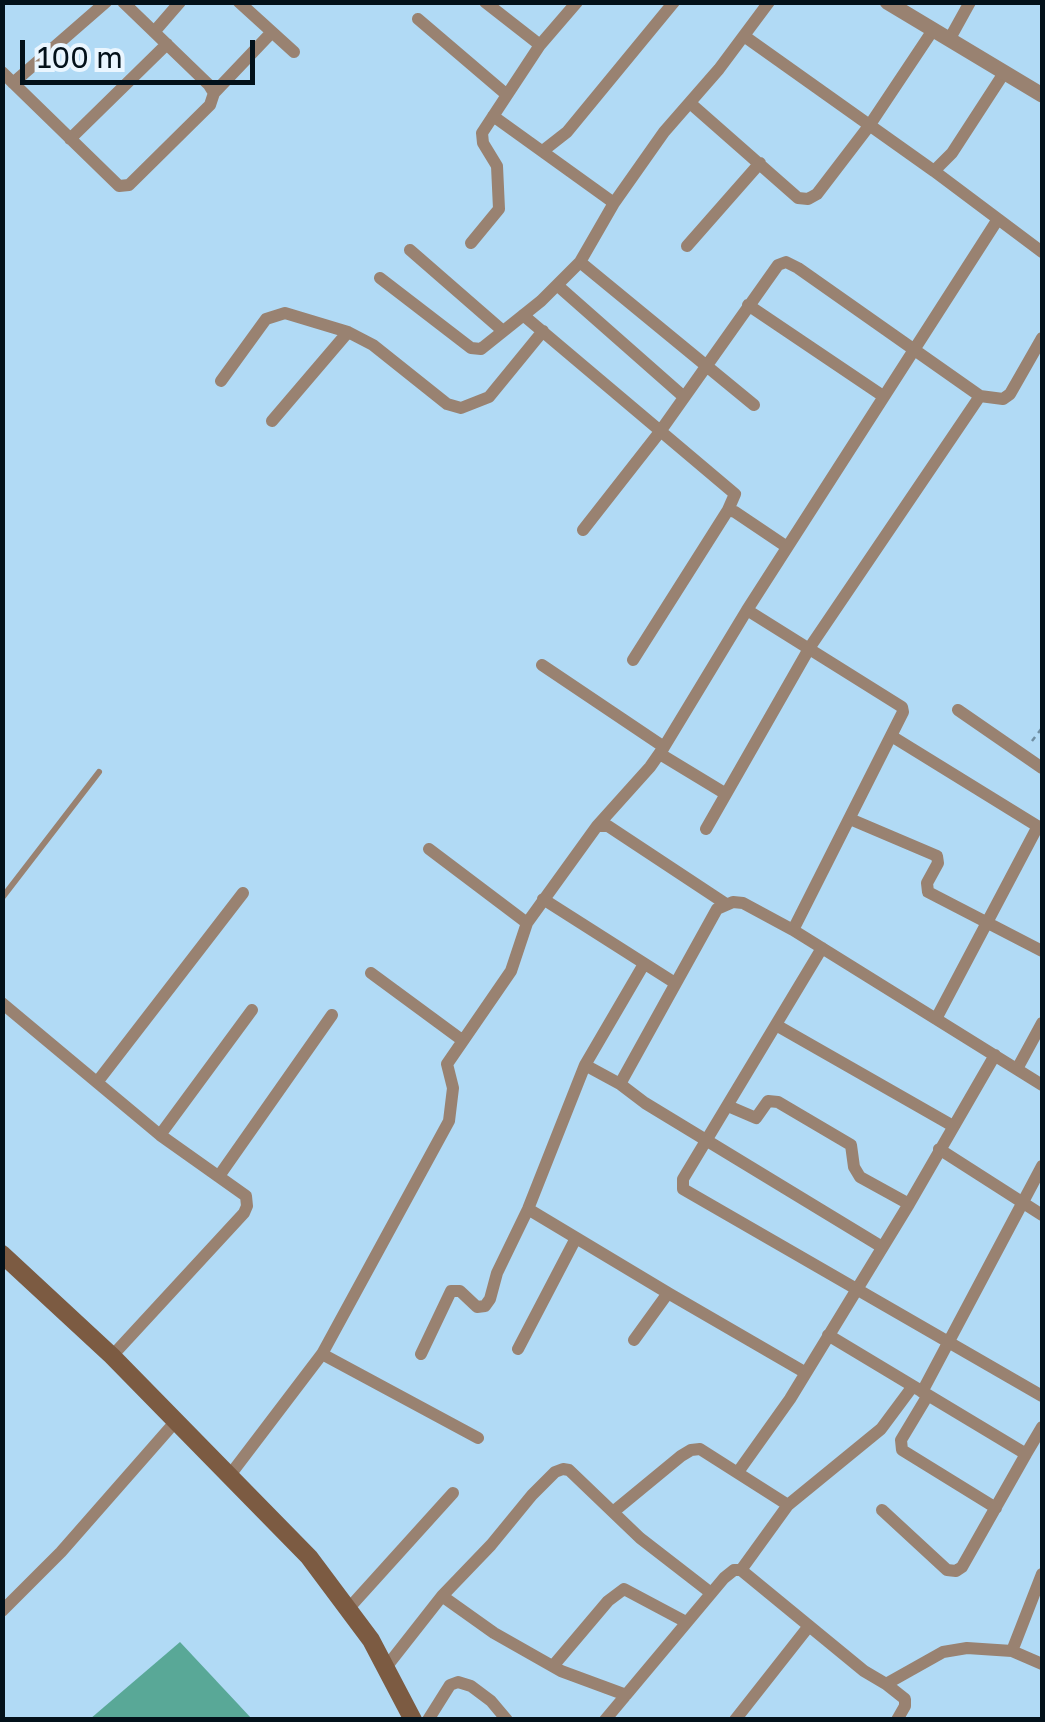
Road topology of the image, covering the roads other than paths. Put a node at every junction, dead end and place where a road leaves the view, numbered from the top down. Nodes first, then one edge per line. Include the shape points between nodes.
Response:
1 (106, 2) edge
2 (123, 2) edge
3 (180, 2) edge
4 (240, 2) edge
5 (484, 2) edge
6 (577, 2) edge
7 (769, 2) edge
8 (886, 2) edge
9 (970, 2) edge
10 (666, 5) edge
11 (418, 19) dead end
12 (933, 30) junction
13 (154, 32) junction
14 (272, 32) junction
15 (744, 36) junction
16 (949, 40) junction
17 (167, 44) junction
18 (540, 45) junction
19 (294, 52) dead end
20 (1004, 72) junction
21 (8, 78) edge
22 (214, 93) junction
23 (1042, 95) edge
24 (507, 96) junction
25 (690, 103) junction
26 (493, 116) junction
27 (869, 126) junction
28 (70, 138) junction
29 (544, 150) junction
30 (760, 163) junction
31 (934, 171) junction
32 (614, 203) junction
33 (998, 219) junction
34 (471, 243) dead end
35 (687, 246) dead end
36 (410, 250) dead end
37 (1042, 252) edge
38 (580, 262) junction
39 (380, 278) dead end
40 (557, 285) junction
41 (748, 305) junction
42 (523, 315) junction
43 (503, 331) junction
44 (348, 332) junction
45 (542, 332) junction
46 (1042, 338) edge
47 (913, 348) junction
48 (706, 366) junction
49 (221, 380) dead end
50 (882, 396) junction
51 (980, 396) junction
52 (684, 397) junction
53 (754, 405) dead end
54 (272, 421) dead end
55 (659, 432) junction
56 (728, 510) junction
57 (583, 530) dead end
58 (788, 547) junction
59 (748, 610) junction
60 (810, 647) junction
61 (632, 660) dead end
62 (542, 665) dead end
63 (958, 710) dead end
64 (893, 737) junction
65 (662, 750) junction
66 (1042, 768) edge
67 (99, 772) dead end
68 (726, 794) junction
69 (850, 819) junction
70 (597, 826) junction
71 (1040, 828) edge
72 (706, 829) dead end
73 (428, 849) dead end
74 (243, 894) dead end
75 (2, 898) edge
76 (542, 899) junction
77 (726, 904) junction
78 (527, 923) junction
79 (987, 924) junction
80 (793, 930) junction
81 (822, 948) junction
82 (1042, 951) edge
83 (644, 964) junction
84 (371, 973) dead end
85 (675, 984) junction
86 (2, 1003) edge
87 (252, 1010) dead end
88 (332, 1016) dead end
89 (936, 1019) junction
90 (1042, 1024) edge
91 (776, 1025) junction
92 (462, 1040) junction
93 (994, 1056) junction
94 (584, 1065) junction
95 (1017, 1069) junction
96 (98, 1081) junction
97 (620, 1084) junction
98 (1042, 1085) edge
99 (728, 1106) junction
100 (952, 1126) junction
101 (160, 1135) junction
102 (707, 1140) junction
103 (940, 1149) junction
104 (1042, 1166) edge
105 (219, 1176) junction
106 (1023, 1203) junction
107 (909, 1204) junction
108 (528, 1209) junction
109 (1042, 1215) edge
110 (576, 1238) junction
111 (882, 1247) junction
112 (2, 1254) edge
113 (857, 1287) junction
114 (668, 1293) junction
115 (828, 1336) junction
116 (634, 1340) dead end
117 (949, 1340) junction
118 (518, 1349) dead end
119 (322, 1354) junction
120 (422, 1354) dead end
121 (112, 1356) junction
122 (806, 1373) junction
123 (921, 1391) junction
124 (1042, 1396) edge
125 (176, 1421) junction
126 (1042, 1427) edge
127 (478, 1438) dead end
128 (1026, 1454) junction
129 (738, 1472) junction
130 (230, 1474) junction
131 (452, 1494) dead end
132 (788, 1506) junction
133 (996, 1508) junction
134 (882, 1510) dead end
135 (613, 1512) junction
136 (740, 1570) junction
137 (1042, 1574) edge
138 (711, 1592) junction
139 (442, 1596) junction
140 (348, 1608) junction
141 (2, 1611) edge
142 (686, 1622) junction
143 (809, 1626) junction
144 (1012, 1651) junction
145 (1042, 1664) edge
146 (386, 1666) junction
147 (552, 1666) junction
148 (886, 1684) junction
149 (626, 1695) junction
150 (413, 1720) edge
151 (428, 1720) edge
152 (507, 1720) edge
153 (605, 1720) edge
154 (734, 1720) edge
155 (897, 1720) edge

1 - 21 street
2 - 13 street
3 - 13 street
4 - 14 street
5 - 18 street
6 - 18 street
7 - 15 street
8 - 12 street
9 - 16 street
10 - 29 street via 567,132
11 - 24 street
12 - 16 street
12 - 27 street
13 - 17 street
14 - 19 street
14 - 22 street
15 - 25 street
15 - 27 street
16 - 20 street
17 - 22 street
17 - 28 street
18 - 24 street
20 - 23 street
20 - 31 street
21 - 28 street
22 - 28 street via 210,105 123,187
24 - 26 street
25 - 30 street
25 - 32 street
26 - 29 street
26 - 34 street via 481,137 496,166 499,209
27 - 30 street via 808,199 798,198
27 - 31 street
29 - 32 street
30 - 35 street
31 - 33 street
32 - 38 street
33 - 37 street
33 - 47 street
36 - 43 street
38 - 40 street
38 - 48 street
39 - 43 street via 471,348 480,349
40 - 42 street
40 - 52 street
41 - 47 street via 786,262
41 - 48 street
41 - 50 street
42 - 43 street
42 - 45 street
44 - 45 street via 461,408 489,397
44 - 49 street via 276,314
44 - 54 street
45 - 55 street
46 - 51 street via 1010,394
47 - 50 street
47 - 51 street
48 - 52 street
48 - 53 street
50 - 58 street
51 - 60 street
52 - 55 street
55 - 56 street via 736,494
55 - 57 street
56 - 58 street
56 - 61 street
58 - 59 street
59 - 60 street
59 - 65 street
60 - 64 street via 902,706
60 - 68 street
62 - 65 street
63 - 66 street
64 - 69 street
64 - 71 street
65 - 68 street
65 - 70 street
67 - 75 lane
68 - 72 street
69 - 79 street via 936,856 928,892
69 - 80 street
70 - 76 street
70 - 77 street via 608,826
71 - 79 street
73 - 78 street
74 - 96 street
76 - 78 street
76 - 83 street
77 - 80 street via 743,903
77 - 85 street
78 - 92 street via 510,972
79 - 82 street
79 - 89 street
80 - 81 street
81 - 89 street
81 - 91 street
83 - 85 street
83 - 94 street
84 - 92 street
85 - 97 street
86 - 96 street
87 - 101 street
88 - 105 street
89 - 93 street
90 - 95 street
91 - 99 street
91 - 100 street
92 - 119 street via 447,1064 453,1088 449,1122
93 - 95 street
93 - 100 street
94 - 97 street
94 - 108 street
95 - 98 street
96 - 101 street
97 - 102 street
99 - 102 street
99 - 107 street via 756,1118 768,1102 778,1102 851,1145 860,1177
100 - 103 street
101 - 105 street
102 - 111 street
102 - 113 street via 683,1180 689,1194
103 - 106 street
103 - 107 street
104 - 106 street
105 - 121 street via 246,1196 244,1213
106 - 109 street
106 - 117 street
107 - 111 street
108 - 110 street
108 - 120 street via 485,1306 451,1292
110 - 114 street
110 - 118 street
111 - 113 street
112 - 121 main road
113 - 115 street
113 - 117 street
114 - 116 street
114 - 122 street
115 - 122 street
115 - 123 street
117 - 123 street
117 - 124 street
119 - 127 street
119 - 130 street
121 - 125 main road
122 - 129 street
123 - 128 street
123 - 132 street
123 - 133 street via 902,1450
125 - 130 main road
125 - 141 street
126 - 128 street
128 - 133 street
129 - 132 street
129 - 135 street via 691,1450
130 - 140 main road
131 - 140 street
132 - 136 street
133 - 134 street via 962,1567 950,1571
135 - 138 street
135 - 139 street via 569,1470 555,1472
136 - 138 street
136 - 143 street
137 - 144 street
138 - 142 street
139 - 146 street
139 - 147 street
140 - 146 main road
142 - 147 street via 624,1589
142 - 149 street
143 - 148 street
143 - 154 street
144 - 145 street
144 - 148 street via 943,1652
146 - 150 main road
147 - 149 street
148 - 155 street via 905,1698
149 - 153 street
151 - 152 street via 458,1682 491,1701

